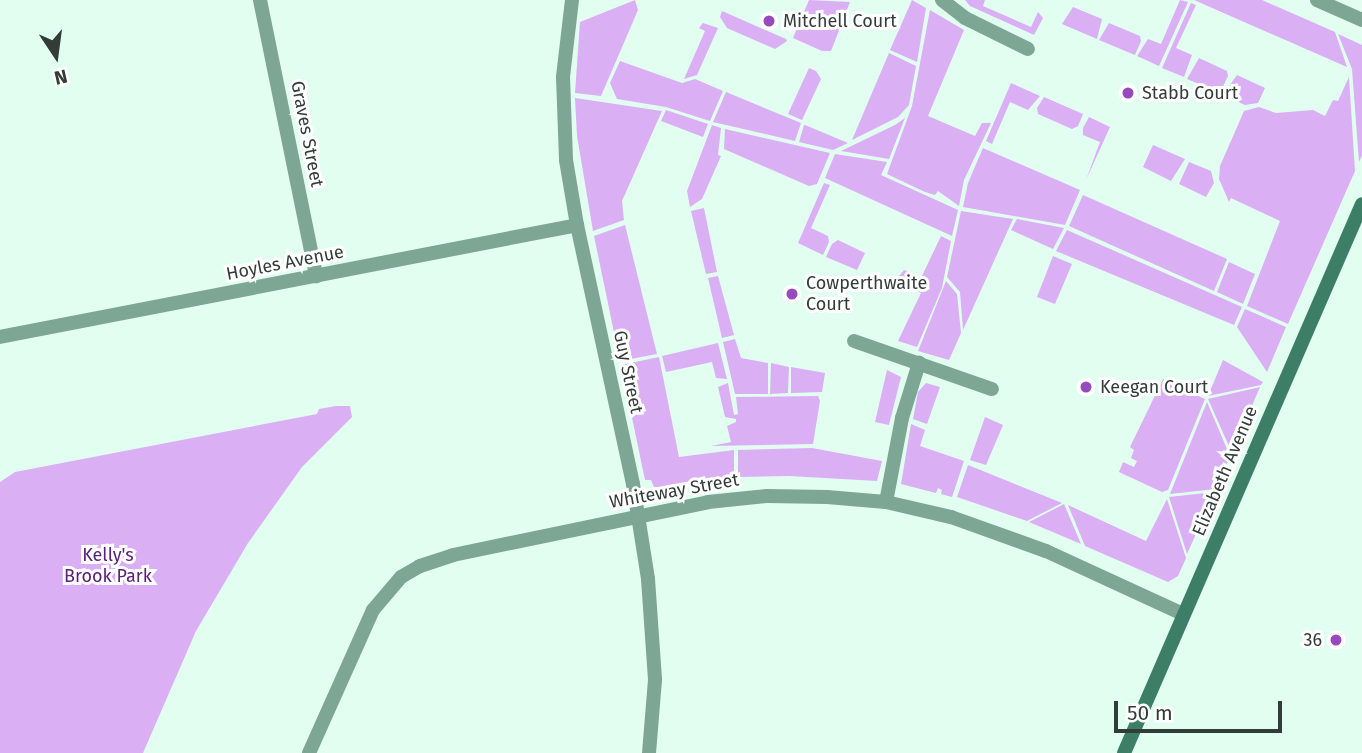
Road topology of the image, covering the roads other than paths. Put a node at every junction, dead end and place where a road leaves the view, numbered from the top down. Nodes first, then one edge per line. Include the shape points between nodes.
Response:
1 (260, 0) edge
2 (572, 0) edge
3 (942, 0) edge
4 (1317, 0) edge
5 (1362, 20) edge
6 (1028, 48) dead end
7 (1362, 204) edge
8 (577, 225) junction
9 (316, 276) junction
10 (0, 337) edge
11 (854, 341) dead end
12 (919, 363) junction
13 (992, 389) dead end
14 (886, 502) junction
15 (638, 516) junction
16 (1183, 614) junction
17 (309, 753) edge
18 (649, 753) edge
19 (1124, 753) edge

1 - 9 street, Graves Street
2 - 8 street, Guy Street via 564,44 562,121
3 - 6 street via 965,18
4 - 5 street
7 - 16 main road, Elizabeth Avenue
8 - 9 street, Hoyles Avenue
8 - 15 street, Guy Street
9 - 10 street, Hoyles Avenue
11 - 12 street
12 - 13 street
12 - 14 street via 902,418
14 - 15 street, Whiteway Street via 767,496
14 - 16 street, Whiteway Street via 1011,537
15 - 17 street, Whiteway Street via 453,555 401,577 373,610
15 - 18 street, Guy Street via 654,652
16 - 19 main road, Elizabeth Avenue

